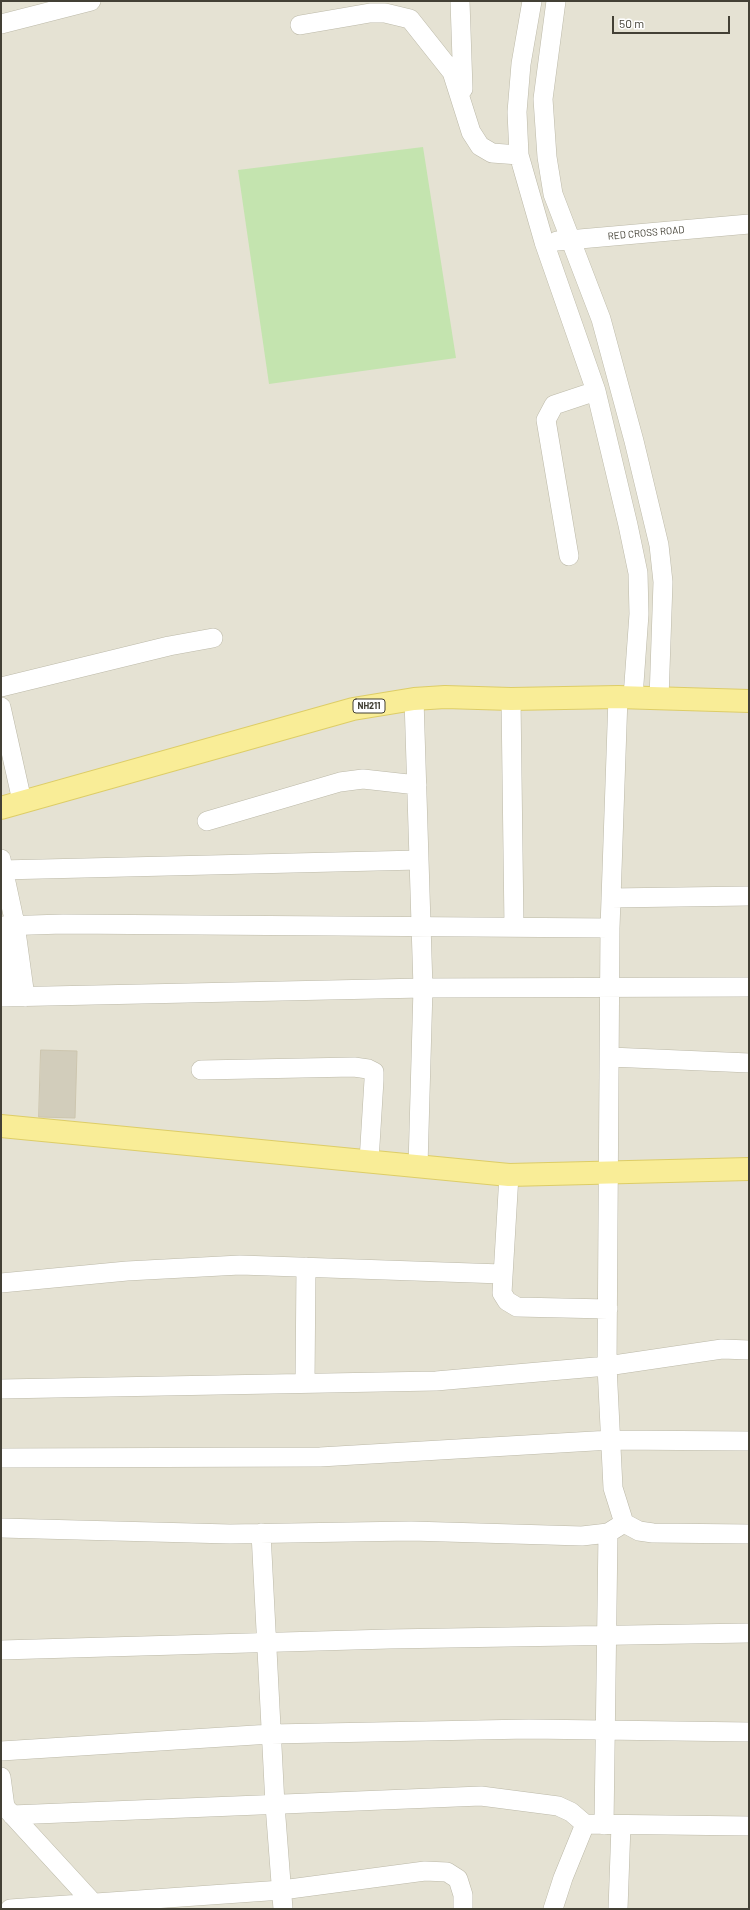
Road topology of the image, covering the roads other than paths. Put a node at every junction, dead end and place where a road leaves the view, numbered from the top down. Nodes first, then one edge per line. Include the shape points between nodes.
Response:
1 (91, 1) edge
2 (460, 1) edge
3 (532, 1) edge
4 (556, 1) edge
5 (1, 24) edge
6 (300, 25) dead end
7 (464, 105) junction
8 (519, 155) junction
9 (749, 224) edge
10 (569, 240) junction
11 (544, 242) junction
12 (596, 391) junction
13 (569, 556) dead end
14 (212, 638) dead end
15 (1, 687) edge
16 (626, 697) junction
17 (658, 698) junction
18 (414, 699) junction
19 (511, 699) junction
20 (749, 701) edge
21 (1, 707) edge
22 (417, 785) junction
23 (22, 802) junction
24 (1, 808) edge
25 (207, 821) dead end
26 (419, 860) junction
27 (2, 867) edge
28 (749, 896) edge
29 (611, 898) junction
30 (8, 925) edge
31 (421, 926) junction
32 (514, 927) junction
33 (610, 928) junction
34 (1, 936) edge
35 (749, 987) edge
36 (423, 988) junction
37 (611, 988) junction
38 (12, 997) edge
39 (610, 1057) junction
40 (749, 1063) edge
41 (201, 1070) dead end
42 (1, 1126) edge
43 (369, 1162) junction
44 (418, 1166) junction
45 (749, 1169) edge
46 (609, 1172) junction
47 (509, 1175) junction
48 (306, 1267) junction
49 (502, 1274) junction
50 (1, 1283) edge
51 (608, 1309) junction
52 (749, 1350) edge
53 (607, 1366) junction
54 (305, 1383) junction
55 (1, 1389) edge
56 (611, 1440) junction
57 (749, 1441) edge
58 (1, 1458) edge
59 (624, 1523) junction
60 (1, 1528) edge
61 (260, 1533) junction
62 (608, 1533) junction
63 (749, 1534) edge
64 (749, 1633) edge
65 (607, 1636) junction
66 (266, 1642) junction
67 (1, 1650) edge
68 (606, 1730) junction
69 (749, 1732) edge
70 (271, 1734) junction
71 (1, 1751) edge
72 (1, 1777) edge
73 (275, 1805) junction
74 (6, 1806) edge
75 (585, 1824) junction
76 (613, 1825) junction
77 (749, 1826) edge
78 (282, 1890) junction
79 (94, 1904) junction
80 (10, 1909) edge
81 (283, 1909) edge
82 (463, 1909) edge
83 (553, 1909) edge
84 (618, 1909) edge

1 - 5 street
2 - 7 street
3 - 8 street via 521,64 517,112
4 - 10 street via 543,98 547,157 553,194
6 - 7 street via 377,13 410,19 452,72
7 - 8 street via 472,132 480,146 492,153
8 - 11 street
9 - 10 street, RED CROSS ROAD
10 - 11 street, RED CROSS ROAD
10 - 17 street via 601,319 659,545 663,582
11 - 12 street
12 - 13 street via 554,405 546,420
12 - 16 street via 638,573 639,614
14 - 15 street
16 - 17 main road, NH211
16 - 19 main road, NH211
16 - 29 street
17 - 20 main road, NH211
18 - 19 main road, NH211
18 - 22 street
18 - 23 main road, NH211 via 353,709
19 - 32 street
21 - 23 street
22 - 25 street via 363,779 340,782
22 - 26 street
23 - 24 main road, NH211
26 - 27 street
26 - 31 street
27 - 30 street
28 - 29 street
29 - 33 street
30 - 31 street
30 - 38 street
31 - 32 street
31 - 36 street
32 - 33 street
33 - 37 street
34 - 38 street
35 - 37 street
36 - 37 street
36 - 38 street
36 - 44 street
37 - 39 street
39 - 40 street
39 - 46 street
41 - 43 street via 354,1067 374,1072
42 - 43 main road
43 - 44 main road
44 - 47 main road
45 - 46 main road
46 - 47 main road
46 - 51 street
47 - 49 street
48 - 49 street
48 - 50 street via 190,1267 83,1274
48 - 54 street
49 - 51 street via 502,1292 507,1301 516,1307
51 - 53 street
52 - 53 street via 722,1349
53 - 54 street via 436,1381
53 - 56 street
54 - 55 street
56 - 57 street
56 - 58 street via 320,1457
56 - 59 street via 613,1488
59 - 62 street
59 - 63 street via 639,1531 652,1533
60 - 61 street
61 - 62 street via 411,1531 582,1536
61 - 66 street
62 - 65 street
64 - 65 street
65 - 66 street
65 - 68 street
66 - 67 street
66 - 70 street
68 - 69 street
68 - 70 street via 521,1729
68 - 76 street
70 - 71 street
70 - 73 street
72 - 74 street
73 - 74 street
73 - 75 street via 481,1796 558,1806 571,1812
73 - 78 street
74 - 79 street
75 - 76 street
75 - 83 street
76 - 77 street
76 - 84 street
78 - 79 street
78 - 81 street
78 - 82 street via 425,1871 447,1872 458,1879 463,1895
79 - 80 street

